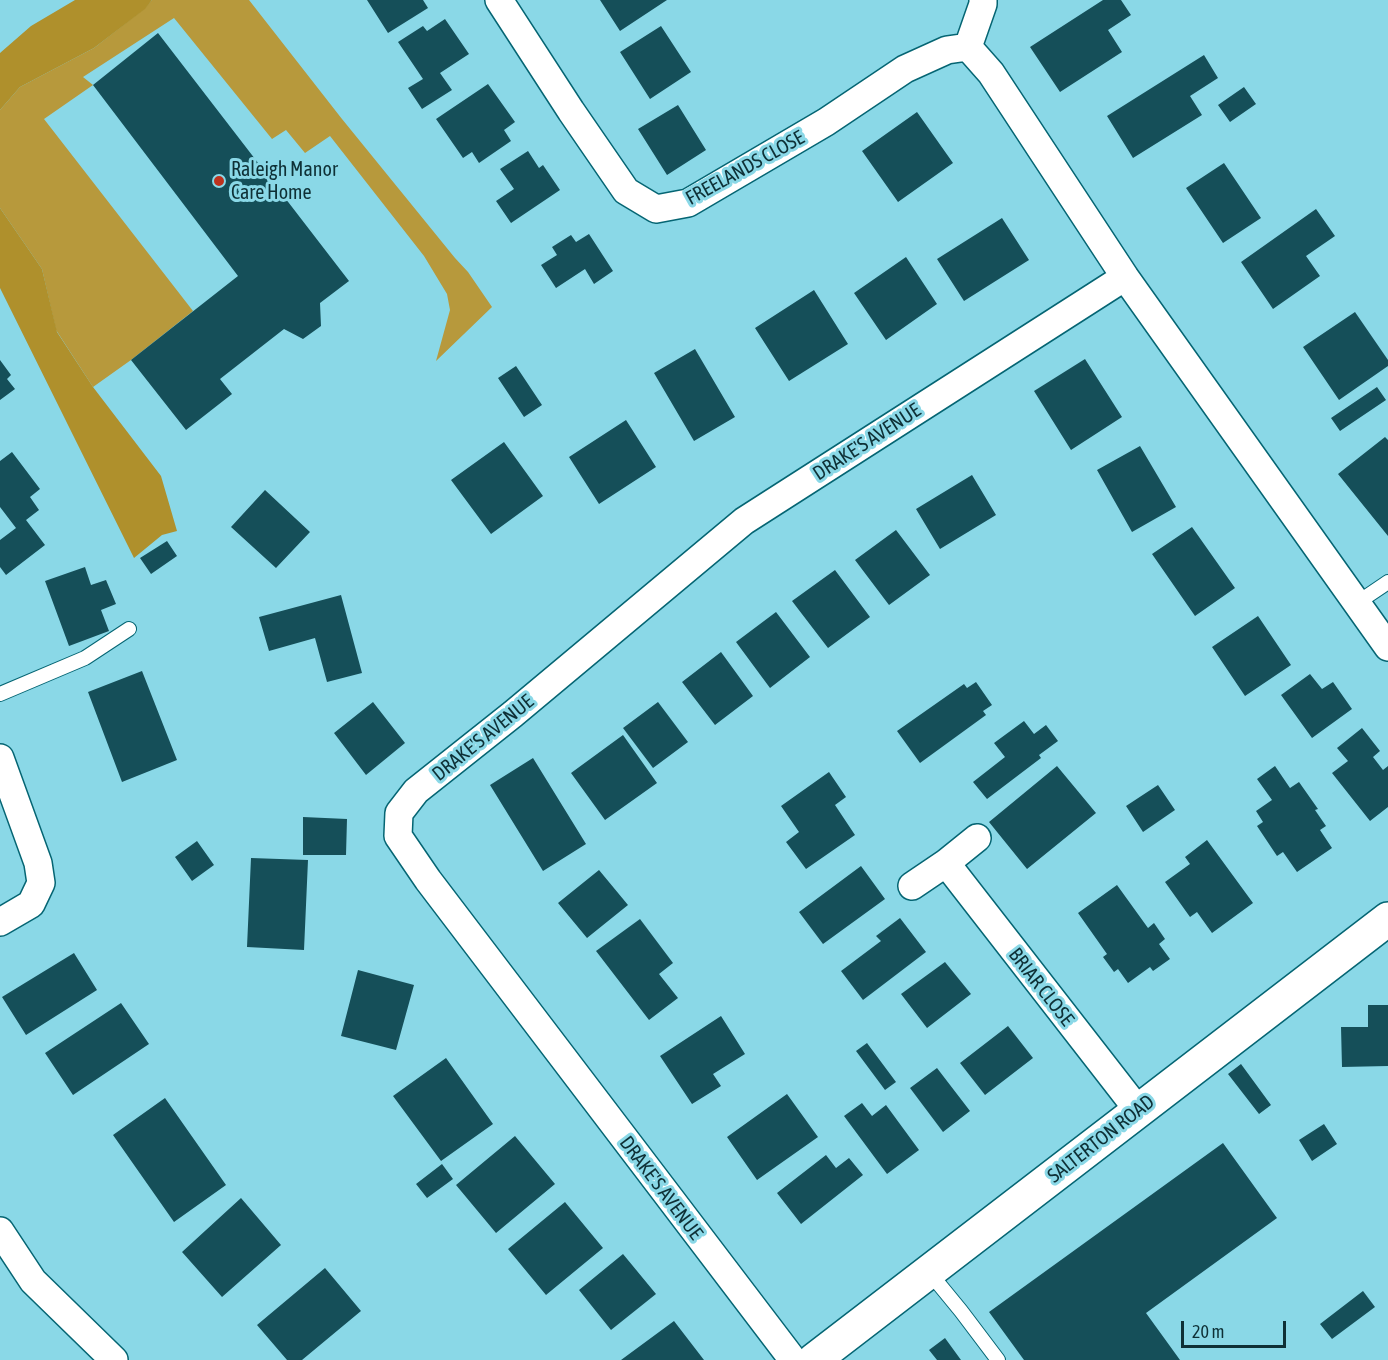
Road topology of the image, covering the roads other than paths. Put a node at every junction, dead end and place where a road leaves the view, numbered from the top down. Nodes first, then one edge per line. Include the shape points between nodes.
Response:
1 (499, 0) edge
2 (983, 0) edge
3 (968, 47) junction
4 (1125, 277) junction
5 (1388, 582) edge
6 (1357, 603) junction
7 (129, 629) dead end
8 (1388, 647) edge
9 (0, 694) edge
10 (0, 758) edge
11 (977, 838) dead end
12 (946, 863) junction
13 (912, 886) dead end
14 (1388, 919) edge
15 (0, 922) edge
16 (1138, 1110) junction
17 (0, 1231) edge
18 (929, 1272) junction
19 (114, 1360) edge
20 (793, 1360) edge
21 (814, 1360) edge
22 (998, 1360) edge

1 - 3 street, FREELANDS CLOSE via 626,191 656,209 688,203 826,122 905,69 947,50
2 - 3 street
3 - 4 street via 991,73
4 - 6 street
4 - 20 street, DRAKE'S AVENUE via 744,521 416,791 399,813 398,836 428,880
5 - 6 lane
6 - 8 street
7 - 9 lane via 86,658
10 - 15 street via 38,863 41,883 31,904
11 - 12 street
12 - 13 street
12 - 16 street, BRIAR CLOSE
14 - 16 main road, SALTERTON ROAD
16 - 18 main road, SALTERTON ROAD
17 - 19 street via 33,1281
18 - 21 main road, SALTERTON ROAD
18 - 22 lane

